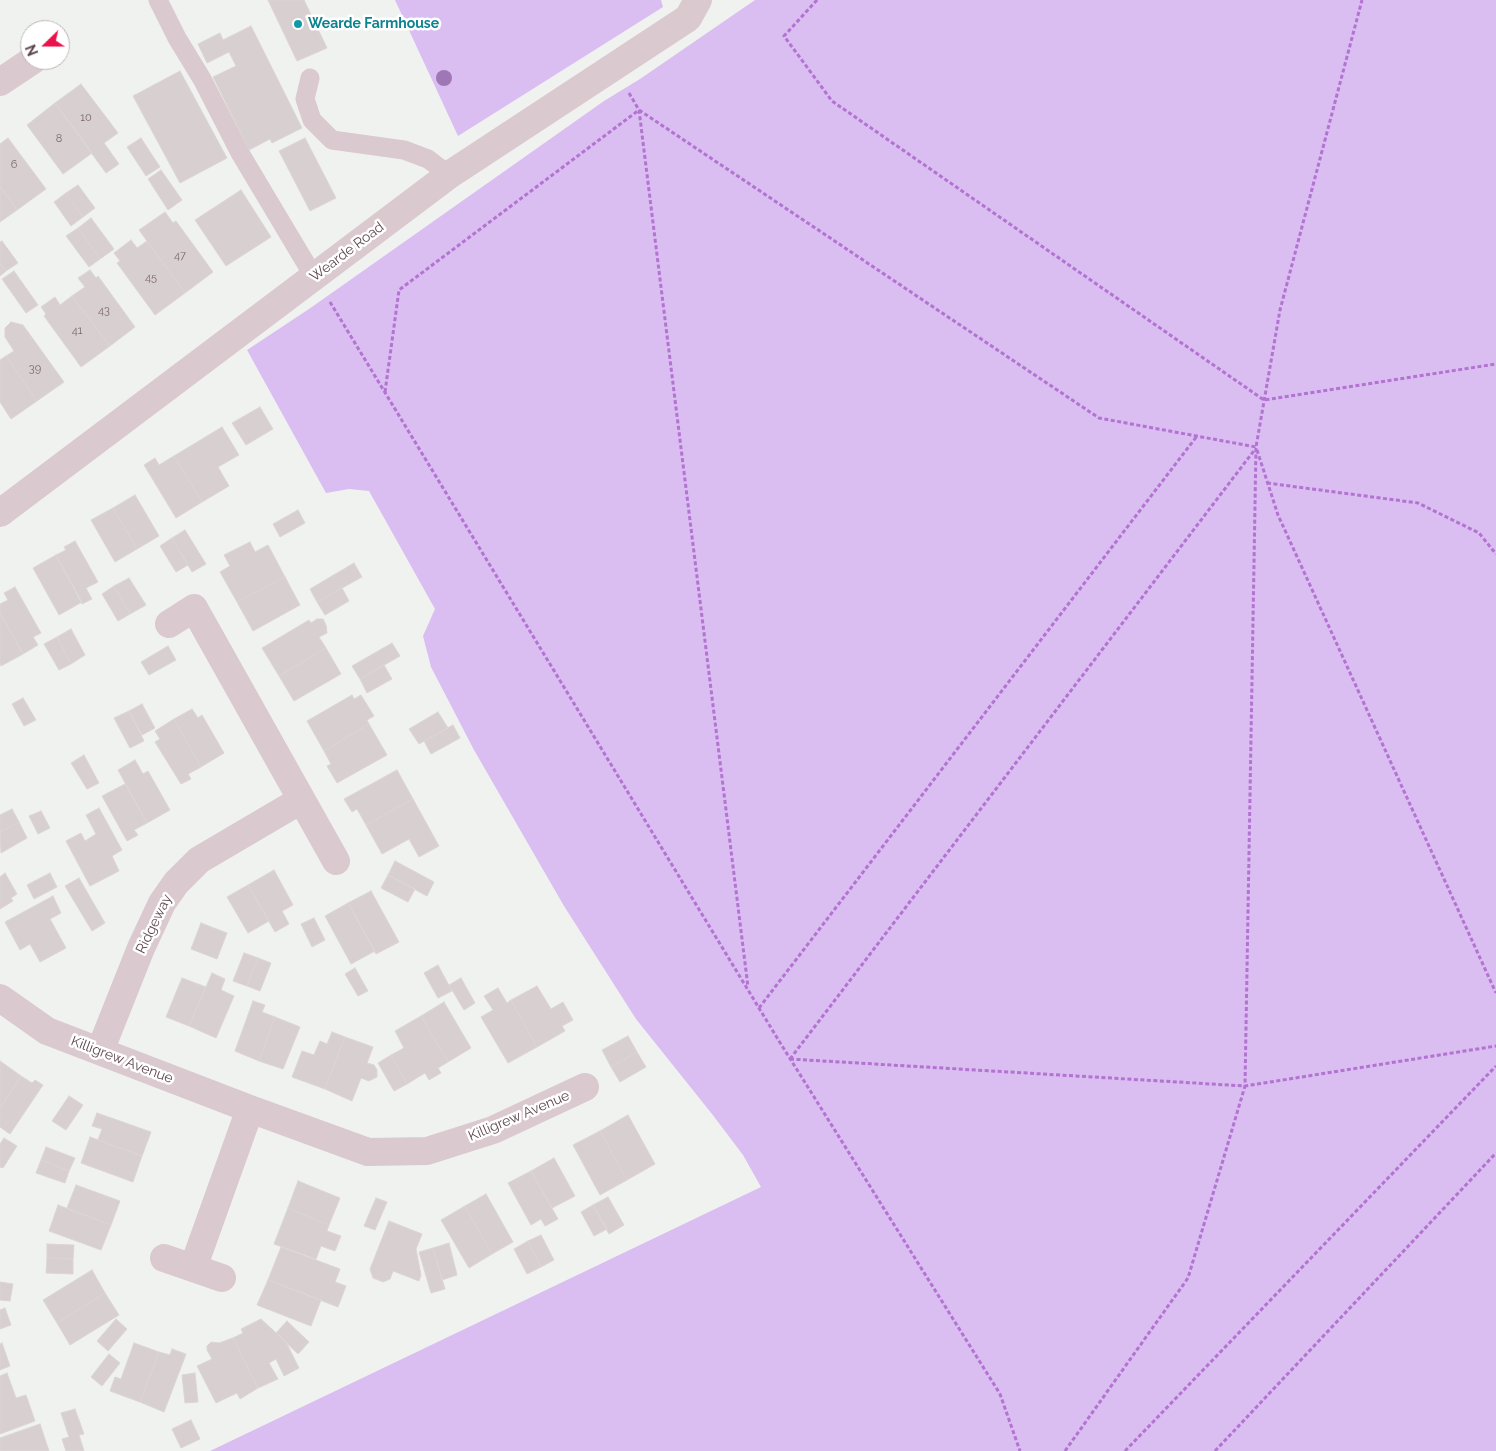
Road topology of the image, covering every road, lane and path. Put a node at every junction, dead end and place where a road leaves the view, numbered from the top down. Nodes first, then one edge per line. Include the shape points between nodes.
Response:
1 (158, 0) edge
2 (698, 0) edge
3 (817, 0) edge
4 (1362, 0) edge
5 (615, 66) junction
6 (20, 69) edge
7 (310, 78) dead end
8 (0, 82) edge
9 (638, 110) junction
10 (449, 175) junction
11 (314, 276) junction
12 (1496, 364) edge
13 (385, 393) junction
14 (1264, 400) junction
15 (1197, 436) junction
16 (1256, 447) junction
17 (1267, 483) junction
18 (0, 513) edge
19 (1496, 554) edge
20 (168, 624) dead end
21 (301, 800) junction
22 (336, 861) dead end
23 (748, 990) junction
24 (1496, 993) edge
25 (0, 998) edge
26 (759, 1008) junction
27 (1496, 1046) edge
28 (100, 1051) junction
29 (790, 1059) junction
30 (1496, 1066) edge
31 (1245, 1086) junction
32 (585, 1088) dead end
33 (250, 1109) junction
34 (1496, 1153) edge
35 (164, 1258) dead end
36 (193, 1268) junction
37 (222, 1278) dead end
38 (1020, 1451) edge
39 (1065, 1451) edge
40 (1125, 1451) edge
41 (1215, 1451) edge

1 - 11 lane via 240,153
2 - 5 street, Wearde Road via 688,18
3 - 14 path via 784,36 832,101
4 - 14 path via 1280,310
5 - 9 path
5 - 10 street, Wearde Road
6 - 8 street
7 - 10 lane via 305,99 312,120 332,140 404,150 428,159
9 - 13 path via 398,290
9 - 15 path via 1099,418
9 - 23 path
10 - 11 street, Wearde Road
11 - 13 path
11 - 18 street, Wearde Road
12 - 14 path
13 - 23 path
14 - 16 path
15 - 16 path
15 - 26 path
16 - 17 path
16 - 29 path
16 - 31 path
17 - 19 path via 1418,503 1479,533
17 - 24 path via 1278,515
20 - 21 street via 194,608
21 - 22 street
21 - 28 street, Ridgeway via 199,860 176,883 162,903 141,948
23 - 26 path
25 - 28 street, Killigrew Avenue via 47,1031
26 - 29 path
27 - 31 path
28 - 33 street, Killigrew Avenue
29 - 31 path
29 - 38 path via 1000,1394
30 - 40 path
31 - 39 path via 1188,1278
32 - 33 street, Killigrew Avenue via 493,1130 427,1151 368,1152
33 - 36 street
34 - 41 path
35 - 36 street
36 - 37 street

